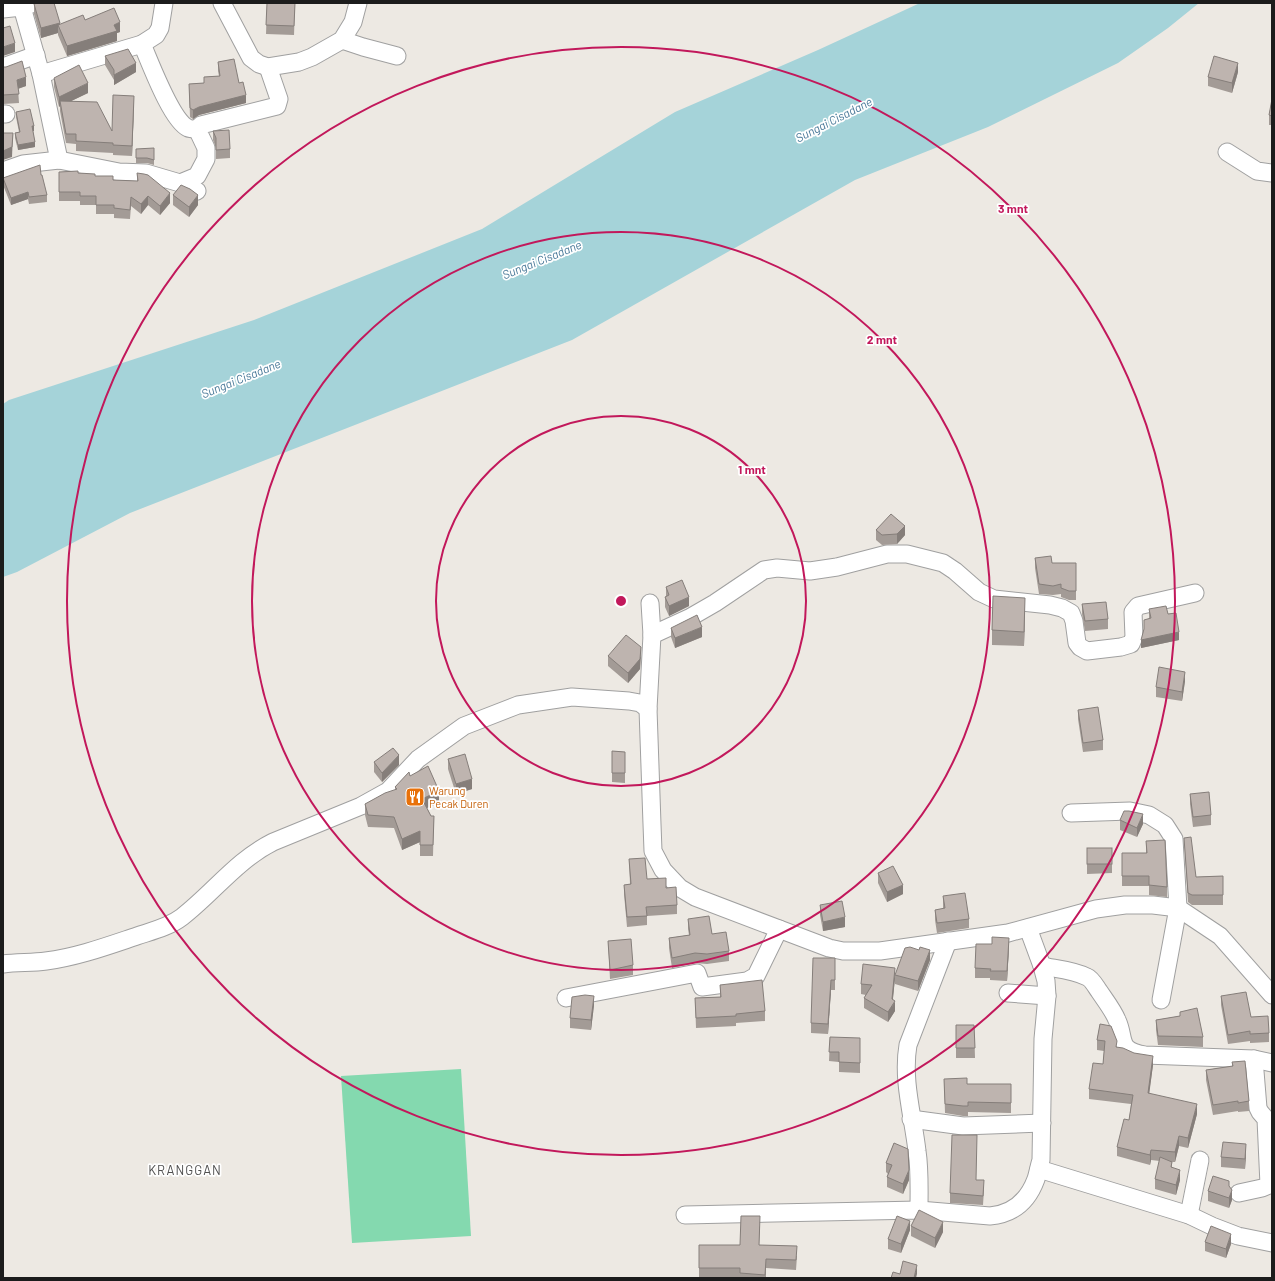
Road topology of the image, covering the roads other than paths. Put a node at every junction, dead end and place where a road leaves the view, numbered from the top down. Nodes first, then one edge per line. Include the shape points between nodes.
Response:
1 (164, 3) edge
2 (222, 3) edge
3 (358, 3) edge
4 (29, 5) edge
5 (3, 9) edge
6 (342, 40) junction
7 (142, 44) junction
8 (36, 55) junction
9 (397, 56) dead end
10 (3, 67) edge
11 (268, 67) junction
12 (41, 74) junction
13 (197, 129) junction
14 (1227, 152) dead end
15 (59, 160) junction
16 (3, 171) edge
17 (1272, 174) edge
18 (180, 183) junction
19 (197, 191) dead end
20 (1195, 593) dead end
21 (650, 603) dead end
22 (652, 635) junction
23 (648, 709) junction
24 (1071, 813) dead end
25 (1178, 908) junction
26 (1028, 928) junction
27 (779, 929) junction
28 (948, 941) junction
29 (3, 964) edge
30 (1042, 966) junction
31 (1008, 993) dead end
32 (1272, 995) edge
33 (1047, 996) junction
34 (566, 998) dead end
35 (1161, 1000) dead end
36 (1254, 1059) junction
37 (1272, 1063) edge
38 (911, 1119) junction
39 (1042, 1123) junction
40 (1200, 1160) dead end
41 (1039, 1169) junction
42 (1239, 1193) dead end
43 (919, 1210) junction
44 (685, 1215) dead end
45 (1189, 1215) junction
46 (1272, 1243) edge

1 - 7 street via 160,28 156,35
2 - 11 street via 251,58
3 - 6 street via 353,22
4 - 5 street
4 - 8 street
6 - 9 street
6 - 11 street via 299,62
7 - 12 street
7 - 13 street via 169,106 183,124 188,128
8 - 10 street
8 - 12 street
11 - 13 street via 279,99 277,106 201,125
12 - 15 street
13 - 18 street via 206,148 206,159 197,176
14 - 17 street via 1257,171
15 - 16 street via 23,164
15 - 18 street via 119,172 146,173
18 - 19 street
20 - 22 street via 1138,606 1133,612 1134,637 1131,644 1087,651 1077,643 1071,613 1062,608 994,599 979,592 955,570 942,563 908,554 887,554 838,567 810,571 777,568 764,570 715,603
21 - 22 street
22 - 23 street
23 - 27 street via 654,851 663,870 680,888 695,897
23 - 29 street via 640,703 629,701 572,697 518,705 464,726 418,759 388,791 372,801 261,848 186,914 167,926 58,959
24 - 25 street via 1130,811 1149,815 1165,825 1174,839
25 - 26 street via 1125,905 1096,909
25 - 32 street via 1220,936
25 - 35 street
26 - 28 street
26 - 30 street
27 - 28 street via 843,951 880,951
27 - 34 street via 756,976 747,982 702,987 697,973
28 - 38 street via 908,1045 906,1058
30 - 33 street
30 - 36 street via 1070,971 1089,978 1111,1008 1118,1021 1122,1039 1127,1048 1134,1053
31 - 33 street
33 - 39 street via 1043,1039
36 - 37 street
36 - 42 street via 1258,1108 1266,1119 1268,1185
38 - 39 street via 963,1126
38 - 43 street via 919,1169
39 - 41 street
40 - 45 street
41 - 43 street via 1026,1197 1014,1210 1001,1215
41 - 45 street
43 - 44 street
45 - 46 street via 1238,1236

